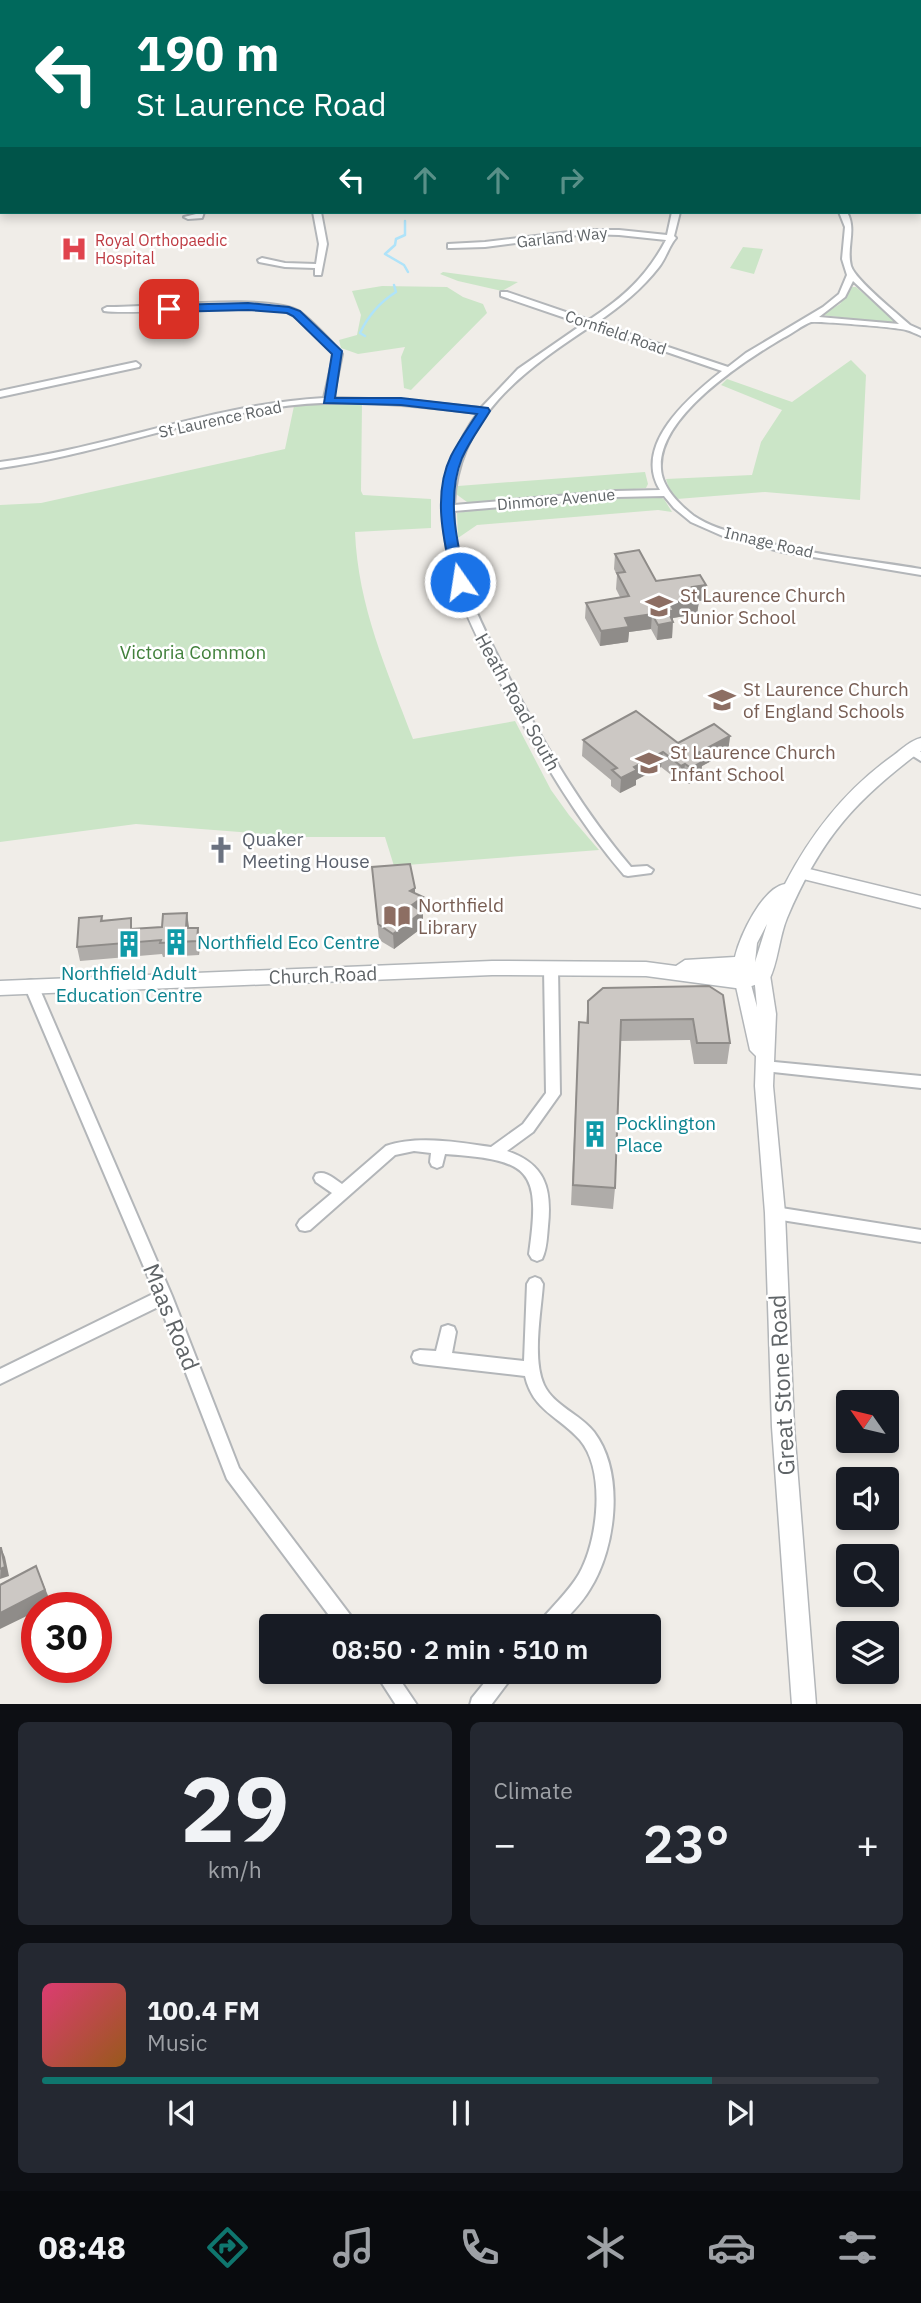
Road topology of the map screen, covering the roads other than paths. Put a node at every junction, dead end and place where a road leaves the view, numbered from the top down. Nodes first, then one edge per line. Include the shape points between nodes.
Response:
1 (200, 214) edge
2 (317, 214) edge
3 (676, 214) edge
4 (844, 214) edge
5 (211, 216) dead end
6 (188, 217) dead end
7 (673, 238) junction
8 (450, 245) dead end
9 (262, 260) dead end
10 (851, 275) junction
11 (504, 293) dead end
12 (107, 309) dead end
13 (808, 319) junction
14 (591, 323) junction
15 (907, 327) junction
16 (921, 333) edge
17 (136, 365) dead end
18 (728, 370) junction
19 (0, 394) edge
20 (328, 401) junction
21 (484, 411) junction
22 (0, 465) edge
23 (666, 493) junction
24 (447, 509) junction
25 (921, 572) edge
26 (918, 750) edge
27 (647, 870) dead end
28 (801, 873) junction
29 (921, 902) edge
30 (551, 968) junction
31 (743, 973) junction
32 (762, 975) junction
33 (31, 985) junction
34 (0, 988) edge
35 (764, 1066) junction
36 (921, 1082) edge
37 (494, 1152) junction
38 (438, 1155) joint
39 (321, 1178) dead end
40 (342, 1192) junction
41 (775, 1213) junction
42 (305, 1225) dead end
43 (921, 1236) edge
44 (537, 1254) dead end
45 (534, 1284) dead end
46 (164, 1296) junction
47 (448, 1332) dead end
48 (421, 1357) dead end
49 (443, 1359) junction
50 (532, 1369) junction
51 (0, 1377) edge
52 (339, 1614) edge
53 (557, 1614) edge
54 (393, 1684) edge
55 (495, 1684) edge
56 (408, 1704) edge
57 (479, 1704) edge
58 (804, 1704) edge

1 - 5 street
1 - 6 street
2 - 9 street via 323,244 318,270
3 - 7 street, Heath Road South
4 - 10 street via 850,223 845,258
7 - 8 street, Garland Way via 601,231 502,244
7 - 14 street, Heath Road South via 638,288
10 - 13 street via 842,296
10 - 15 street
11 - 14 street, Cornfield Road
12 - 20 street via 248,306 289,310 338,354
13 - 15 street
13 - 18 street
14 - 18 street, Cornfield Road
14 - 21 street, Heath Road South via 526,366
15 - 16 street
17 - 19 street
18 - 23 street via 685,410 660,447 656,465
20 - 21 street, St Laurence Road via 401,402
20 - 22 street, St Laurence Road via 270,405
21 - 24 street, Heath Road South via 456,458
23 - 24 street, Dinmore Avenue
23 - 25 street, Innage Road via 701,524 735,536
24 - 27 street, Heath Road South via 449,538 473,620 534,736 604,845 628,872
26 - 28 main road via 864,786
28 - 29 street
28 - 31 main road via 762,914 746,945
28 - 32 main road via 777,916
30 - 31 main road, Church Road
30 - 33 main road, Church Road
30 - 37 street via 553,1094 528,1128
31 - 32 main road, Church Road
31 - 35 street, Great Stone Road
32 - 35 street, Great Stone Road via 767,1014
33 - 34 main road, Church Road
33 - 46 street, Maas Road
35 - 36 street
35 - 41 street, Great Stone Road
37 - 38 street
37 - 44 street via 533,1172 543,1201
38 - 40 street via 414,1144 391,1150
39 - 40 street
40 - 42 street
41 - 43 street
41 - 58 street, Great Stone Road via 783,1427
45 - 50 street
46 - 51 street
46 - 52 street, Maas Road via 233,1473
47 - 49 street
48 - 49 street
49 - 50 street
50 - 53 street via 538,1390 553,1409 591,1440 604,1498 597,1557
54 - 56 street
55 - 57 street

